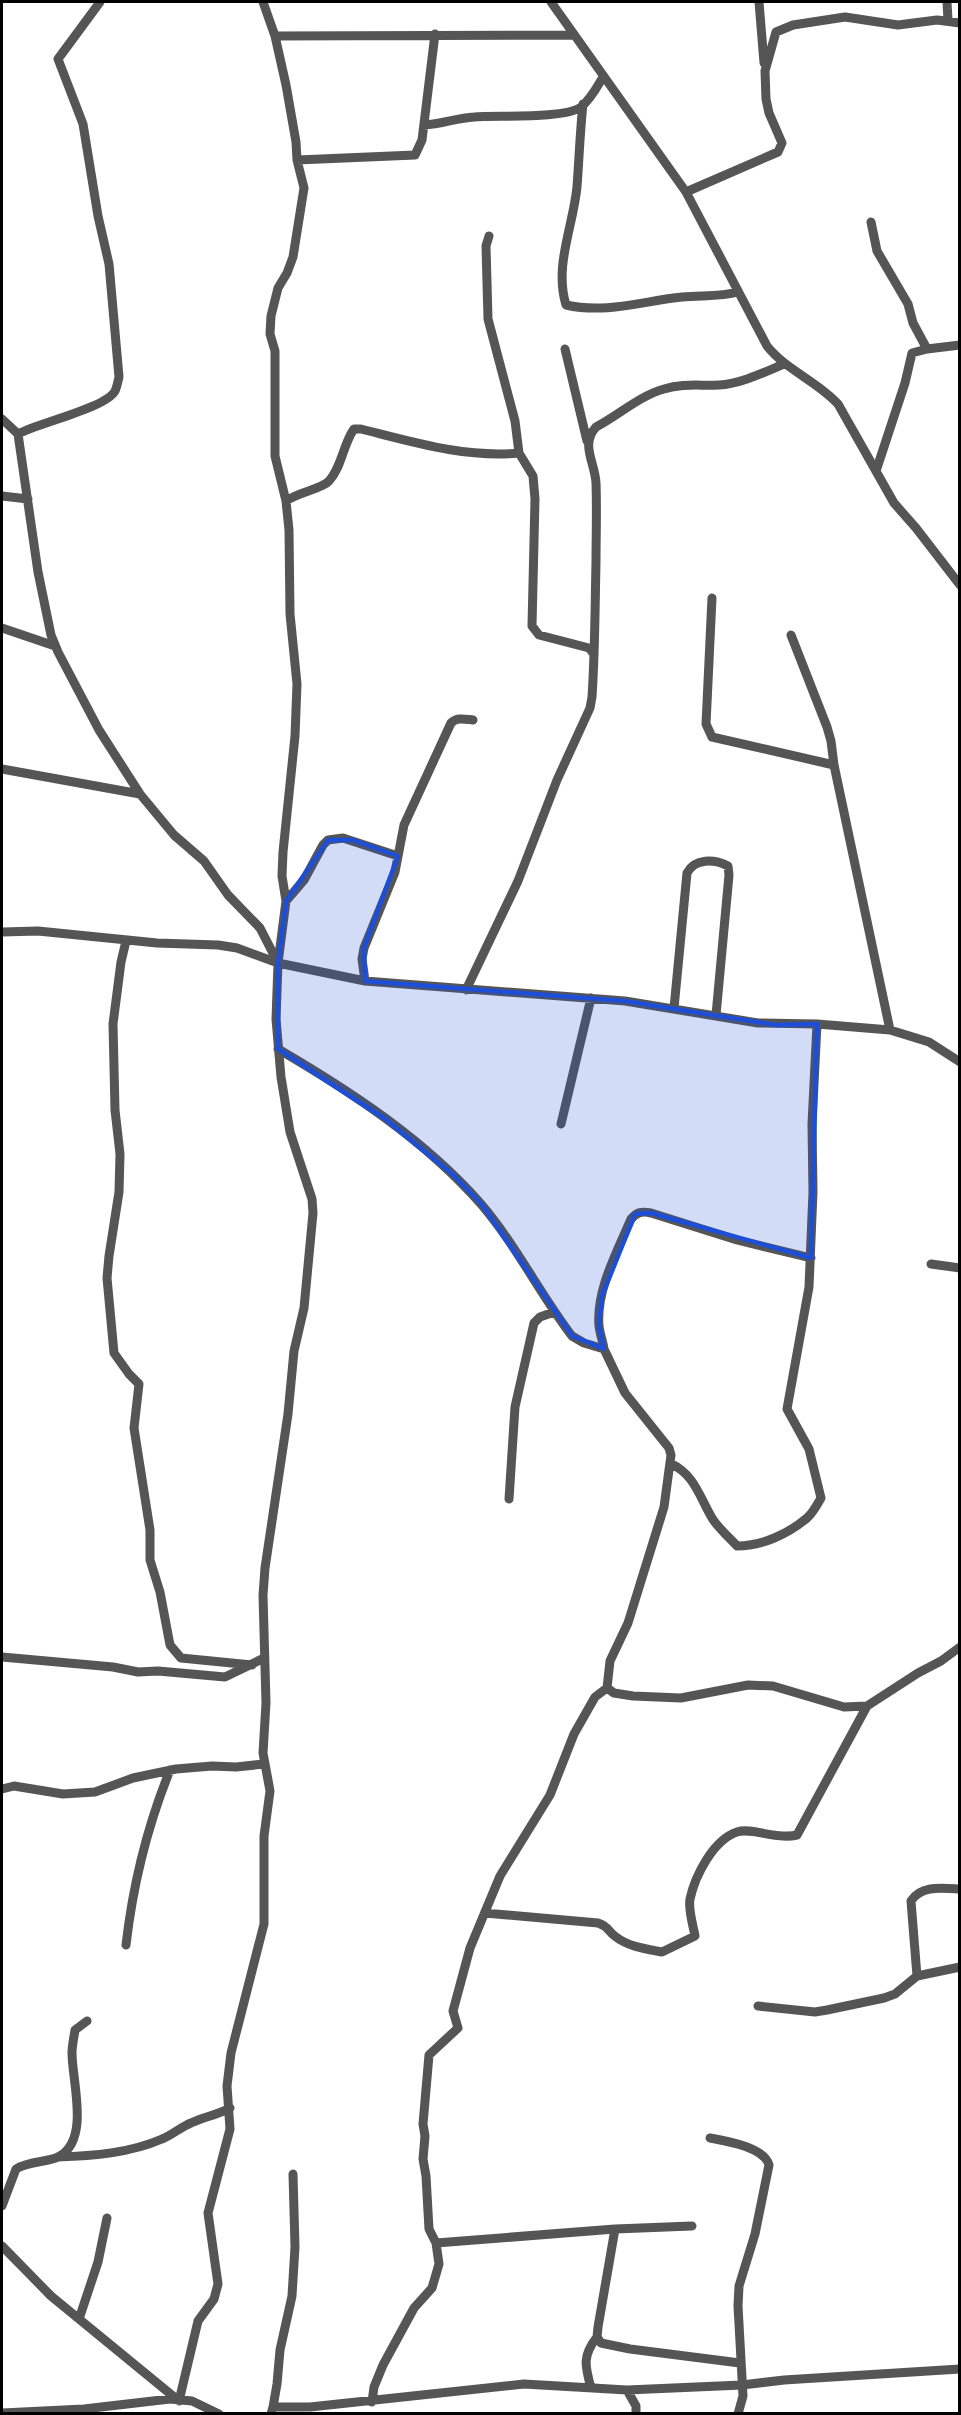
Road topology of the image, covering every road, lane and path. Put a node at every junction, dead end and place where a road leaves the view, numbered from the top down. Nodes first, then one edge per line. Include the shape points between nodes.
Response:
1 (100, 2) edge
2 (263, 2) edge
3 (551, 2) edge
4 (759, 2) edge
5 (947, 2) edge
6 (948, 20) junction
7 (960, 22) edge
8 (435, 34) junction
9 (574, 35) junction
10 (275, 36) junction
11 (765, 71) junction
12 (603, 77) junction
13 (583, 104) junction
14 (424, 125) junction
15 (297, 160) junction
16 (686, 192) junction
17 (871, 222) dead end
18 (489, 236) dead end
19 (738, 292) junction
20 (960, 345) edge
21 (565, 349) dead end
22 (927, 349) junction
23 (784, 364) junction
24 (2, 419) edge
25 (18, 434) junction
26 (587, 441) junction
27 (519, 453) junction
28 (876, 471) junction
29 (2, 496) edge
30 (28, 499) junction
31 (286, 501) junction
32 (960, 585) edge
33 (712, 598) dead end
34 (2, 628) edge
35 (791, 635) dead end
36 (55, 646) junction
37 (593, 653) junction
38 (473, 720) dead end
39 (834, 765) junction
40 (2, 769) edge
41 (140, 794) junction
42 (398, 856) junction
43 (286, 901) junction
44 (2, 932) edge
45 (126, 941) junction
46 (278, 963) junction
47 (365, 981) junction
48 (466, 990) junction
49 (591, 998) junction
50 (674, 1008) junction
51 (716, 1015) junction
52 (817, 1024) junction
53 (890, 1030) junction
54 (278, 1048) junction
55 (960, 1062) edge
56 (561, 1125) dead end
57 (811, 1258) junction
58 (931, 1264) dead end
59 (960, 1268) edge
60 (554, 1312) junction
61 (604, 1349) junction
62 (670, 1464) junction
63 (509, 1499) dead end
64 (960, 1647) edge
65 (2, 1657) edge
66 (264, 1658) junction
67 (252, 1665) junction
68 (607, 1688) junction
69 (867, 1706) junction
70 (264, 1764) junction
71 (170, 1770) junction
72 (2, 1789) edge
73 (960, 1888) edge
74 (485, 1912) junction
75 (126, 1945) dead end
76 (960, 1967) edge
77 (918, 1976) junction
78 (758, 2006) dead end
79 (87, 2021) dead end
80 (230, 2108) junction
81 (710, 2138) dead end
82 (58, 2157) junction
83 (293, 2174) dead end
84 (2, 2206) edge
85 (107, 2218) dead end
86 (692, 2226) dead end
87 (615, 2229) junction
88 (436, 2243) junction
89 (2, 2246) edge
90 (79, 2319) junction
91 (597, 2337) junction
92 (740, 2363) junction
93 (960, 2369) edge
94 (742, 2385) junction
95 (591, 2388) junction
96 (627, 2390) junction
97 (179, 2400) junction
98 (372, 2402) junction
99 (356, 2403) junction
100 (120, 2410) edge
101 (272, 2410) edge
102 (2, 2413) edge
103 (219, 2414) edge
104 (354, 2414) edge
105 (636, 2414) edge
106 (738, 2414) edge

1 - 25 street via 58,59 83,124 109,264 119,377 115,392 107,399
2 - 10 street
3 - 9 street
4 - 11 street
5 - 6 street
6 - 7 street
6 - 11 street via 907,25 845,17 794,25 776,32
8 - 9 street
8 - 10 street
8 - 14 street
9 - 12 street
10 - 15 street
11 - 16 street via 768,113 782,144 778,152
12 - 13 street
12 - 16 street
13 - 14 street via 560,112 473,117
13 - 19 street via 577,186 563,254 562,291 566,305 620,308
14 - 15 street via 415,155
15 - 31 street via 304,188 300,219 293,257 278,288 270,334 275,351 275,456
16 - 19 street
17 - 22 street via 877,251 908,304
18 - 27 street via 488,319
19 - 23 street via 767,346
20 - 22 street
21 - 26 street
22 - 28 street via 912,354
23 - 26 street via 721,385 676,386 646,396 596,427
23 - 28 street via 826,391 838,404
24 - 25 street
25 - 30 street
26 - 37 street via 597,504
27 - 31 street via 473,454 354,429 330,480
27 - 37 street via 533,476 535,499 532,626 539,635 590,648
28 - 32 street via 894,503
29 - 30 street
30 - 36 street via 38,572
31 - 43 street via 297,684 283,852
33 - 39 street via 707,732 712,737
34 - 36 street
35 - 39 street via 827,727
36 - 41 street via 99,730
37 - 48 street via 590,708 556,780 518,881
38 - 42 street via 461,718 450,723 404,825
39 - 53 street
40 - 41 street
41 - 46 street via 260,928
42 - 43 street via 352,840 328,840
42 - 47 street via 364,948
43 - 46 street
44 - 45 street via 38,931
45 - 46 street via 218,945
45 - 67 street via 113,1024 120,1154 119,1192 107,1269 114,1353 139,1384 134,1428 150,1530 150,1560 170,1645 181,1658
46 - 47 street
46 - 54 street
47 - 48 street
48 - 49 street
49 - 50 street
49 - 56 street
50 - 51 street
50 - 51 street via 687,873 698,862 722,863 728,866 729,875
51 - 52 street via 758,1023
52 - 53 street
52 - 57 street
53 - 55 street via 929,1042
54 - 60 street via 377,1113 452,1174 482,1205
54 - 66 street via 290,1132 313,1213 304,1308 294,1351 265,1568
57 - 61 street via 651,1213 635,1214 610,1268 602,1296 599,1325
57 - 62 street via 807,1300 787,1401 790,1417 809,1449 821,1498 809,1517 754,1546 737,1546 713,1520 694,1481
58 - 59 street
60 - 61 street via 572,1336
60 - 63 street via 534,1323 515,1407
61 - 62 street via 625,1393 669,1448
62 - 68 street via 664,1508 628,1623 609,1661
64 - 69 street
65 - 67 street via 225,1677
66 - 67 street
66 - 70 street
68 - 69 street via 633,1696 681,1698 748,1685 773,1686 844,1707
68 - 74 street via 595,1697 574,1734 550,1795 500,1876
69 - 74 street via 796,1835 787,1838 736,1832 707,1856 689,1900 695,1936 662,1952 631,1945 598,1923
70 - 71 street
70 - 80 street via 270,1791 264,1836 264,1924 231,2053 227,2085
71 - 72 street via 95,1792 63,1794 14,1786
71 - 75 street via 153,1812 132,1897
73 - 77 street via 925,1890 911,1901
74 - 88 street via 470,1948 453,2011 458,2028 429,2055 426,2070 423,2159 429,2229
76 - 77 street
77 - 78 street via 895,1994 821,2011
79 - 82 street via 75,2030 72,2052 78,2121 66,2151
80 - 82 street via 137,2147
80 - 97 street via 228,2142 207,2213 217,2293 198,2321
81 - 92 street via 734,2142 761,2154 769,2165 740,2286
82 - 84 street via 16,2169
83 - 101 street via 292,2296
85 - 90 street via 98,2262
86 - 87 street
87 - 88 street
87 - 91 street
88 - 98 street via 436,2281 414,2308 383,2365
89 - 90 street
90 - 97 street
91 - 92 street via 610,2346
91 - 95 street via 584,2362
92 - 94 street
93 - 94 street
94 - 96 street
94 - 106 street
95 - 96 street
95 - 98 street via 524,2384
96 - 105 street
97 - 100 street
97 - 103 street via 192,2401
98 - 99 street
99 - 101 street
99 - 104 street
100 - 102 street

